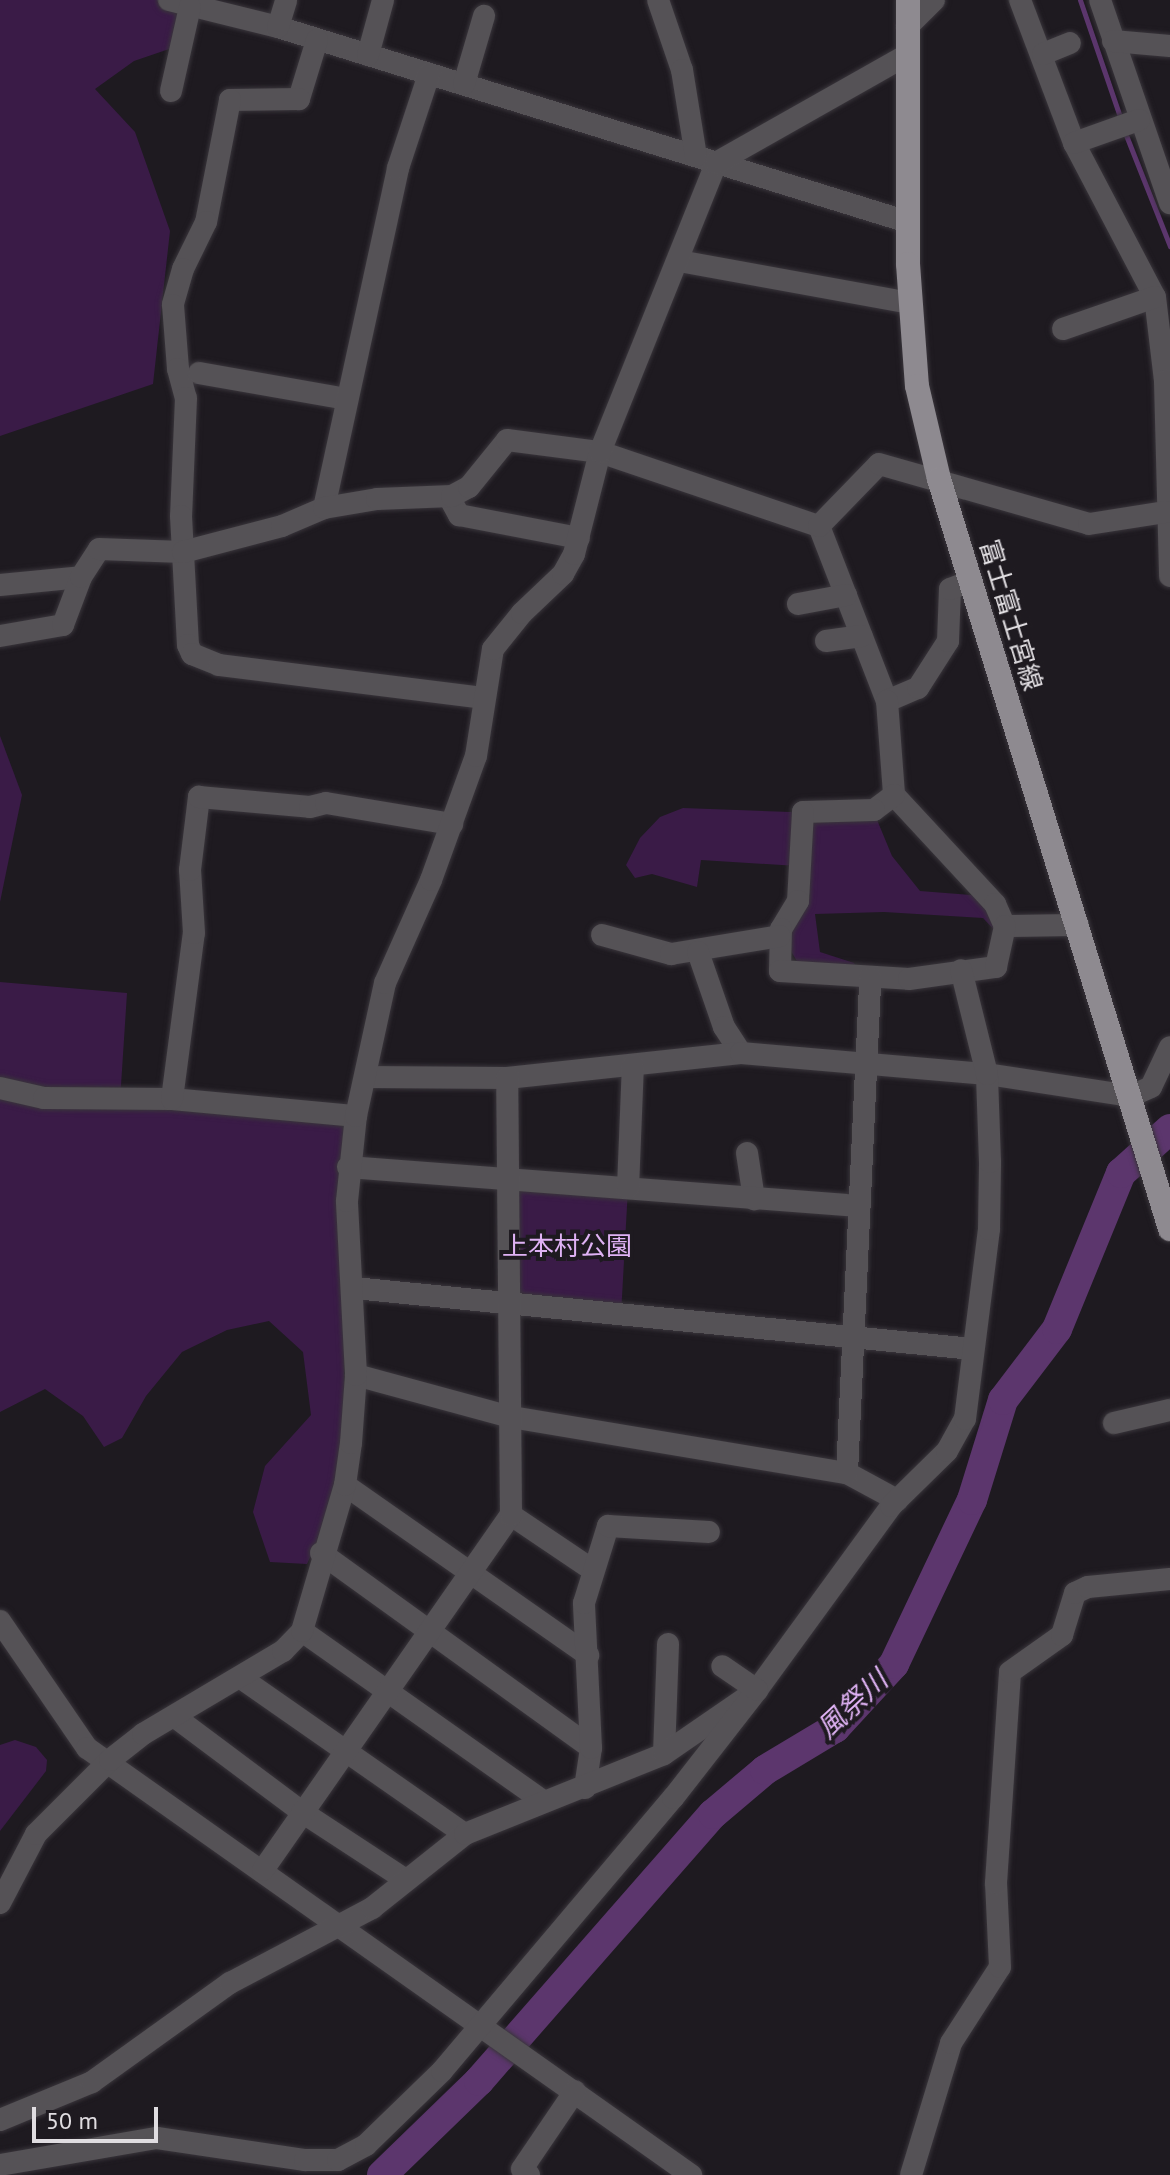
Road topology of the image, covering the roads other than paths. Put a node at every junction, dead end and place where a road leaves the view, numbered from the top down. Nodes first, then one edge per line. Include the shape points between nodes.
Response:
1 (286, 0) edge
2 (383, 0) edge
3 (658, 0) edge
4 (908, 0) edge
5 (934, 0) edge
6 (1020, 0) edge
7 (1100, 0) edge
8 (179, 3) edge
9 (484, 16) dead end
10 (278, 27) junction
11 (907, 27) junction
12 (317, 40) junction
13 (1113, 41) junction
14 (1070, 43) dead end
15 (1170, 46) edge
16 (1043, 54) junction
17 (368, 55) junction
18 (907, 55) junction
19 (429, 74) junction
20 (464, 84) junction
21 (171, 91) dead end
22 (1139, 120) junction
23 (1074, 143) junction
24 (706, 160) junction
25 (1162, 161) edge
26 (1170, 203) edge
27 (908, 222) junction
28 (679, 261) junction
29 (1155, 297) junction
30 (910, 303) junction
31 (1063, 329) dead end
32 (199, 373) dead end
33 (346, 399) junction
34 (600, 452) junction
35 (939, 479) junction
36 (449, 497) junction
37 (324, 508) junction
38 (1166, 512) junction
39 (819, 526) junction
40 (579, 538) junction
41 (183, 552) junction
42 (1170, 576) edge
43 (81, 577) junction
44 (971, 581) junction
45 (0, 585) edge
46 (846, 595) junction
47 (798, 604) dead end
48 (0, 636) edge
49 (862, 636) junction
50 (826, 641) dead end
51 (484, 698) junction
52 (887, 701) junction
53 (894, 795) junction
54 (452, 824) junction
55 (1078, 925) junction
56 (1005, 926) junction
57 (602, 935) dead end
58 (780, 936) junction
59 (698, 952) junction
60 (961, 970) junction
61 (870, 979) junction
62 (1170, 1047) edge
63 (741, 1053) junction
64 (633, 1065) junction
65 (869, 1065) junction
66 (987, 1074) junction
67 (366, 1077) junction
68 (507, 1078) junction
69 (0, 1088) edge
70 (1131, 1096) junction
71 (172, 1099) junction
72 (356, 1116) junction
73 (747, 1153) dead end
74 (348, 1167) junction
75 (507, 1177) junction
76 (628, 1188) junction
77 (754, 1199) junction
78 (860, 1206) junction
79 (1168, 1217) edge
80 (354, 1288) junction
81 (512, 1303) junction
82 (852, 1340) junction
83 (973, 1349) junction
84 (356, 1375) junction
85 (1170, 1410) edge
86 (511, 1417) junction
87 (1114, 1423) dead end
88 (847, 1473) junction
89 (345, 1485) junction
90 (897, 1500) junction
91 (511, 1515) junction
92 (709, 1532) dead end
93 (321, 1553) junction
94 (591, 1569) junction
95 (471, 1573) junction
96 (1170, 1579) edge
97 (0, 1621) edge
98 (302, 1631) junction
99 (430, 1631) junction
100 (668, 1644) dead end
101 (9, 1651) edge
102 (588, 1655) junction
103 (722, 1666) dead end
104 (241, 1678) junction
105 (757, 1690) junction
106 (385, 1692) junction
107 (175, 1717) junction
108 (591, 1748) junction
109 (344, 1754) junction
110 (664, 1754) junction
111 (110, 1760) junction
112 (585, 1788) junction
113 (542, 1800) junction
114 (302, 1812) junction
115 (465, 1834) junction
116 (263, 1870) junction
117 (406, 1880) junction
118 (0, 1903) edge
119 (340, 1927) junction
120 (489, 2031) junction
121 (575, 2091) junction
122 (0, 2120) edge
123 (0, 2165) edge
124 (529, 2175) edge
125 (691, 2175) edge
126 (911, 2175) edge

1 - 10 street
2 - 17 street
3 - 24 street
4 - 11 main road, 富士富士宮線
5 - 11 street
6 - 16 street
7 - 13 street
8 - 10 street
8 - 21 street
9 - 20 street
10 - 12 street
11 - 18 main road, 富士富士宮線
12 - 17 street
12 - 41 street via 299,99 230,100 206,222 179,281 173,305 186,398
13 - 15 street
13 - 22 street
14 - 16 street
16 - 23 street
17 - 19 street
18 - 24 street
18 - 27 main road, 富士富士宮線
19 - 20 street
19 - 33 street via 411,118
20 - 24 street
22 - 23 street
22 - 25 street
23 - 29 street
24 - 27 street
24 - 28 street
25 - 26 street
27 - 30 main road, 富士富士宮線
28 - 30 street
28 - 34 street
29 - 31 street
29 - 38 street via 1164,369
30 - 35 main road, 富士富士宮線 via 917,386
32 - 33 street
33 - 37 street
34 - 36 street via 507,440 469,487
34 - 39 street
34 - 40 street
35 - 38 street via 1089,524
35 - 39 street via 879,464
35 - 44 main road, 富士富士宮線
36 - 37 street via 377,499
36 - 40 street via 459,515
37 - 41 street via 282,526
38 - 42 street
39 - 46 street
40 - 51 street via 563,574 493,649
41 - 43 street via 99,549
41 - 51 street via 184,617 192,654 219,665
43 - 45 street
43 - 48 street via 63,625
44 - 52 street via 950,589 948,641 918,688
44 - 55 main road, 富士富士宮線
46 - 47 street
46 - 49 street
49 - 50 street
49 - 52 street
51 - 54 street via 476,756
52 - 53 street
53 - 56 street via 995,904
53 - 58 street via 874,810 803,812 798,901
54 - 67 street via 385,983
54 - 71 street via 326,803 310,807 199,797 190,870 194,933
55 - 56 street
55 - 70 main road, 富士富士宮線
56 - 60 street via 996,967
57 - 59 street via 671,954
58 - 59 street
58 - 61 street via 780,971
59 - 63 street via 724,1027
60 - 61 street
60 - 66 street
61 - 65 street
62 - 70 street via 1151,1087
63 - 64 street
63 - 65 street
64 - 68 street
64 - 76 street
65 - 66 street
65 - 78 street
66 - 70 street
66 - 83 street via 989,1229
67 - 68 street
67 - 72 street
68 - 75 street
69 - 71 street via 44,1098
70 - 79 main road, 富士富士宮線
71 - 72 street
72 - 74 street
73 - 77 street
74 - 75 street
74 - 80 street
75 - 76 street
75 - 81 street
76 - 77 street
77 - 78 street
78 - 82 street
80 - 81 street
80 - 84 street
81 - 82 street
81 - 86 street
82 - 83 street
82 - 88 street
83 - 90 street via 961,1432
84 - 86 street
84 - 89 street
85 - 87 street
86 - 88 street
86 - 91 street
88 - 90 street
89 - 93 street
89 - 95 street
90 - 105 street
91 - 94 street
91 - 95 street
92 - 94 street via 608,1526
93 - 98 street
93 - 99 street
94 - 102 street via 584,1603
95 - 99 street
95 - 102 street
96 - 126 street via 1088,1587 1075,1593 1062,1635 1010,1672 996,1883 1000,1967 951,2043
97 - 101 street
98 - 104 street via 283,1651
98 - 106 street
99 - 106 street
99 - 108 street
100 - 110 street
101 - 111 street via 87,1748
102 - 108 street
103 - 105 street
104 - 107 street
104 - 109 street
105 - 110 street
105 - 120 street
106 - 109 street
106 - 113 street
107 - 111 street
107 - 114 street
108 - 112 street
109 - 114 street
109 - 115 street
110 - 112 street
111 - 116 street
111 - 118 street via 36,1834
112 - 113 street
113 - 115 street
114 - 116 street
114 - 117 street
115 - 117 street
116 - 119 street
117 - 119 street
119 - 120 street
119 - 122 street via 230,1983 92,2082
120 - 121 street
120 - 123 street via 366,2145 338,2160 157,2138
121 - 124 street via 522,2169
121 - 125 street

